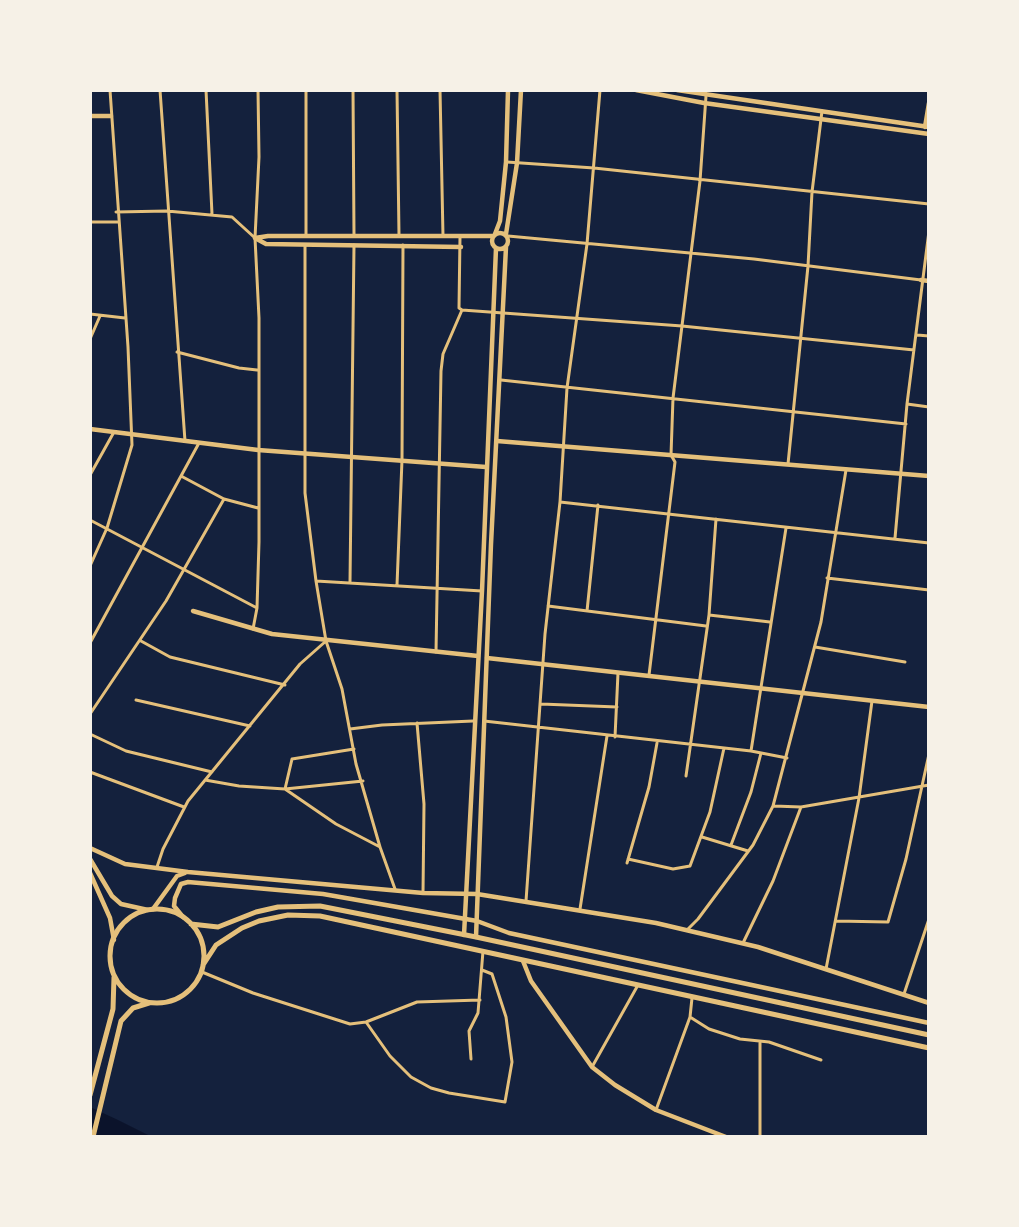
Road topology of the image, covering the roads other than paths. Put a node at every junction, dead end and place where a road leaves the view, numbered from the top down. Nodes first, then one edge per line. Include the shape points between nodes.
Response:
1 (110, 90) edge
2 (160, 90) edge
3 (206, 90) edge
4 (258, 90) edge
5 (306, 90) edge
6 (353, 90) edge
7 (397, 90) edge
8 (440, 90) edge
9 (508, 90) edge
10 (521, 90) edge
11 (600, 90) edge
12 (636, 90) edge
13 (677, 90) edge
14 (706, 96) junction
15 (704, 103) junction
16 (929, 103) edge
17 (822, 111) junction
18 (90, 116) edge
19 (111, 116) junction
20 (821, 119) junction
21 (927, 127) edge
22 (929, 134) edge
23 (506, 162) junction
24 (517, 163) junction
25 (594, 168) junction
26 (700, 181) junction
27 (812, 192) junction
28 (929, 204) edge
29 (167, 211) junction
30 (116, 212) junction
31 (212, 214) junction
32 (90, 222) edge
33 (117, 222) junction
34 (929, 231) edge
35 (494, 235) junction
36 (507, 235) junction
37 (306, 237) junction
38 (354, 237) junction
39 (399, 237) junction
40 (460, 237) junction
41 (255, 238) junction
42 (443, 238) junction
43 (305, 244) junction
44 (354, 244) junction
45 (587, 244) junction
46 (403, 245) junction
47 (461, 247) junction
48 (507, 247) junction
49 (496, 248) junction
50 (690, 255) junction
51 (808, 266) junction
52 (921, 280) junction
53 (929, 281) edge
54 (462, 310) junction
55 (493, 311) junction
56 (505, 312) junction
57 (90, 314) edge
58 (100, 315) junction
59 (125, 318) junction
60 (575, 318) junction
61 (682, 327) junction
62 (917, 335) junction
63 (929, 336) edge
64 (800, 338) junction
65 (90, 339) edge
66 (914, 350) junction
67 (177, 352) junction
68 (257, 370) junction
69 (501, 380) junction
70 (567, 388) junction
71 (673, 398) junction
72 (907, 404) junction
73 (929, 407) edge
74 (793, 411) junction
75 (906, 424) junction
76 (90, 429) edge
77 (114, 432) junction
78 (132, 435) junction
79 (185, 441) junction
80 (497, 441) junction
81 (199, 443) junction
82 (563, 446) junction
83 (258, 450) junction
84 (306, 452) junction
85 (671, 455) junction
86 (352, 456) junction
87 (402, 460) junction
88 (440, 462) junction
89 (788, 465) junction
90 (486, 467) junction
91 (846, 470) junction
92 (903, 474) junction
93 (90, 475) edge
94 (181, 476) junction
95 (929, 476) edge
96 (224, 499) junction
97 (560, 502) junction
98 (598, 505) junction
99 (258, 508) junction
100 (668, 514) junction
101 (716, 519) junction
102 (90, 520) edge
103 (786, 527) junction
104 (107, 528) junction
105 (837, 531) junction
106 (895, 538) junction
107 (929, 543) edge
108 (144, 549) junction
109 (90, 566) edge
110 (183, 569) junction
111 (827, 579) junction
112 (316, 581) junction
113 (350, 582) junction
114 (398, 585) junction
115 (438, 588) junction
116 (929, 590) edge
117 (482, 591) junction
118 (548, 606) junction
119 (257, 608) junction
120 (587, 610) junction
121 (193, 611) dead end
122 (709, 615) junction
123 (657, 619) junction
124 (770, 622) junction
125 (706, 626) junction
126 (253, 629) junction
127 (141, 640) junction
128 (326, 641) junction
129 (90, 643) edge
130 (814, 647) junction
131 (436, 652) junction
132 (478, 656) junction
133 (487, 658) junction
134 (904, 662) dead end
135 (543, 665) junction
136 (618, 672) junction
137 (649, 675) junction
138 (700, 681) junction
139 (285, 685) junction
140 (761, 687) junction
141 (803, 694) junction
142 (136, 700) dead end
143 (872, 701) junction
144 (541, 704) junction
145 (617, 707) junction
146 (929, 707) edge
147 (90, 714) edge
148 (473, 721) junction
149 (484, 721) junction
150 (417, 723) junction
151 (250, 726) junction
152 (540, 728) junction
153 (350, 729) junction
154 (90, 734) edge
155 (607, 736) junction
156 (615, 737) junction
157 (657, 742) junction
158 (690, 745) junction
159 (354, 748) junction
160 (724, 748) junction
161 (751, 751) junction
162 (761, 753) junction
163 (929, 754) edge
164 (787, 758) junction
165 (90, 772) edge
166 (212, 772) junction
167 (686, 776) dead end
168 (205, 780) junction
169 (363, 781) junction
170 (929, 785) edge
171 (923, 786) junction
172 (285, 789) junction
173 (859, 798) junction
174 (773, 806) junction
175 (184, 807) junction
176 (801, 807) junction
177 (702, 837) junction
178 (731, 845) junction
179 (380, 847) junction
180 (90, 848) edge
181 (748, 851) junction
182 (90, 859) edge
183 (157, 867) junction
184 (188, 872) junction
185 (90, 873) edge
186 (395, 889) junction
187 (423, 892) junction
188 (467, 893) junction
189 (477, 894) junction
190 (526, 901) junction
191 (580, 909) junction
192 (151, 910) junction
193 (183, 917) junction
194 (929, 919) edge
195 (464, 920) junction
196 (477, 921) junction
197 (836, 921) junction
198 (191, 924) junction
199 (687, 930) junction
200 (464, 935) junction
201 (476, 937) junction
202 (114, 939) junction
203 (743, 942) junction
204 (483, 951) junction
205 (524, 961) junction
206 (203, 965) junction
207 (826, 969) junction
208 (482, 970) junction
209 (202, 972) junction
210 (114, 973) junction
211 (638, 985) junction
212 (903, 995) junction
213 (693, 998) junction
214 (480, 1000) junction
215 (152, 1003) junction
216 (929, 1003) edge
217 (690, 1017) junction
218 (366, 1022) junction
219 (929, 1023) edge
220 (929, 1035) edge
221 (760, 1043) junction
222 (929, 1048) edge
223 (471, 1059) dead end
224 (821, 1060) dead end
225 (592, 1067) junction
226 (90, 1095) edge
227 (656, 1110) junction
228 (93, 1137) edge
229 (726, 1137) edge
230 (760, 1137) edge

1 - 19 street
2 - 29 street
3 - 31 street
4 - 41 street
5 - 37 street
6 - 38 street
7 - 39 street
8 - 42 street
9 - 23 street
10 - 24 street
11 - 25 street
12 - 15 street
13 - 14 street
14 - 15 street
14 - 17 street
15 - 20 street
15 - 26 street
16 - 21 street
17 - 20 street
17 - 21 street
18 - 19 street
19 - 30 street
20 - 22 street
20 - 27 street
23 - 24 street
23 - 35 street via 500,221
24 - 25 street
24 - 36 street
25 - 26 street
25 - 45 street
26 - 27 street
26 - 50 street
27 - 28 street
27 - 51 street
29 - 30 street
29 - 31 street
29 - 67 street
30 - 33 street
31 - 41 street via 232,217
32 - 33 street
33 - 59 street
34 - 52 street
35 - 36 street
35 - 40 street
35 - 49 street via 492,242
36 - 45 street
36 - 48 street
37 - 38 street
37 - 41 street
38 - 39 street
39 - 42 street
40 - 42 street
40 - 47 street
41 - 43 street via 266,244
41 - 68 street
43 - 44 street
43 - 84 street
44 - 46 street
44 - 86 street
45 - 50 street
45 - 60 street
46 - 47 street
46 - 87 street
47 - 54 street
48 - 49 street
48 - 56 street
49 - 55 street
50 - 51 street
50 - 61 street
51 - 52 street
51 - 64 street
52 - 53 street
52 - 62 street
54 - 55 street
54 - 88 street via 443,354
55 - 56 street
55 - 90 street
56 - 60 street
56 - 69 street
57 - 58 street
58 - 59 street
58 - 65 street
59 - 78 street
60 - 61 street
60 - 70 street
61 - 64 street
61 - 71 street
62 - 63 street
62 - 66 street
64 - 66 street
64 - 74 street
66 - 72 street
67 - 68 street
67 - 79 street
68 - 83 street
69 - 70 street
69 - 80 street
70 - 71 street
70 - 82 street
71 - 74 street
71 - 85 street
72 - 73 street
72 - 75 street
74 - 75 street
74 - 89 street
75 - 92 street
76 - 77 street
77 - 78 street
77 - 93 street
78 - 79 street
78 - 104 street via 129,461
79 - 81 street
80 - 82 street
80 - 133 street
81 - 83 street
81 - 94 street
82 - 85 street
82 - 97 street
83 - 84 street
83 - 99 street
84 - 86 street
84 - 112 street via 305,493
85 - 89 street
85 - 100 street via 675,462
86 - 87 street
86 - 113 street
87 - 88 street
87 - 114 street
88 - 90 street
88 - 115 street
89 - 91 street
90 - 117 street
91 - 92 street
91 - 105 street
92 - 95 street
92 - 106 street
94 - 96 street
94 - 108 street
96 - 99 street
96 - 110 street
97 - 98 street
97 - 118 street
98 - 100 street
98 - 120 street
99 - 119 street
100 - 101 street
100 - 123 street
101 - 103 street
101 - 122 street
102 - 104 street
103 - 105 street
103 - 124 street
104 - 108 street
104 - 109 street
105 - 106 street
105 - 111 street
106 - 107 street
108 - 110 street
108 - 129 street
110 - 119 street
110 - 127 street
111 - 116 street
111 - 130 street
112 - 113 street
112 - 128 street
113 - 114 street
114 - 115 street
115 - 117 street
115 - 131 street
117 - 132 street
118 - 120 street
118 - 135 street
119 - 126 street
120 - 123 street
121 - 126 street
122 - 124 street
122 - 125 street
123 - 125 street
123 - 137 street
124 - 140 street
125 - 138 street
126 - 128 street
127 - 139 street via 170,657
127 - 147 street
128 - 131 street
128 - 139 street via 300,664
128 - 153 street
130 - 134 street
130 - 141 street
131 - 132 street
132 - 148 street
133 - 135 street
133 - 149 street
135 - 136 street
135 - 144 street
136 - 137 street
136 - 145 street
137 - 138 street
138 - 140 street
138 - 158 street
139 - 151 street
140 - 141 street
140 - 161 street
141 - 143 street
141 - 164 street
142 - 151 street
143 - 146 street
143 - 173 street
144 - 145 street
144 - 152 street
145 - 156 street
148 - 150 street
148 - 188 street
149 - 152 street
149 - 189 street
150 - 153 street
150 - 187 street via 424,804
151 - 166 street
152 - 155 street
152 - 190 street
153 - 159 street
154 - 166 street via 126,751
155 - 156 street
155 - 191 street
156 - 157 street
157 - 158 street
157 - 177 street via 649,787 627,861 685,868 690,866
158 - 160 street
158 - 167 street
159 - 169 street
159 - 172 street via 291,759
160 - 161 street
160 - 177 street
161 - 162 street
162 - 164 street
162 - 178 street
163 - 171 street
164 - 174 street
165 - 175 street
166 - 168 street
168 - 172 street
168 - 175 street
169 - 172 street
169 - 179 street
170 - 171 street
171 - 173 street
171 - 197 street via 888,922
172 - 179 street via 336,824
173 - 176 street
173 - 197 street
174 - 176 street
174 - 181 street
175 - 183 street
176 - 203 street via 773,881
177 - 178 street
178 - 181 street
179 - 186 street
180 - 183 street via 125,864
181 - 199 street
182 - 192 street via 121,904
183 - 184 street
184 - 186 street
184 - 192 street via 177,876
185 - 202 street via 110,918
186 - 187 street
187 - 188 street
188 - 189 street
188 - 195 street
189 - 190 street
189 - 196 street
190 - 191 street
191 - 199 street
192 - 193 highway via 169,910
192 - 202 highway via 125,921
193 - 195 street via 174,906 175,898 181,884 196,881 302,891
193 - 198 highway
194 - 212 street
195 - 196 street
195 - 200 street
196 - 201 street
196 - 219 street via 509,933
197 - 207 street
198 - 200 highway via 218,927 256,912 300,905
198 - 206 highway via 202,941
199 - 203 street
200 - 201 highway
201 - 220 highway
202 - 210 highway
203 - 207 street
204 - 205 highway
204 - 206 highway via 320,916 288,915 260,921 227,936
204 - 208 street
205 - 211 highway
205 - 225 street via 531,981
206 - 209 highway
207 - 212 street
208 - 214 street
208 - 218 street via 492,974 506,1017 512,1062 505,1102 431,1088 411,1077
209 - 215 highway via 182,996
209 - 218 street via 350,1024
210 - 215 highway via 125,990
210 - 226 highway via 113,1009
211 - 213 highway
211 - 225 street
212 - 216 street
213 - 217 street
213 - 222 highway
214 - 218 street via 417,1002
214 - 223 street via 470,1031
215 - 228 highway via 133,1008 121,1021
217 - 221 street via 709,1029
217 - 227 street
221 - 224 street via 769,1042
221 - 230 street
225 - 227 street
227 - 229 street

